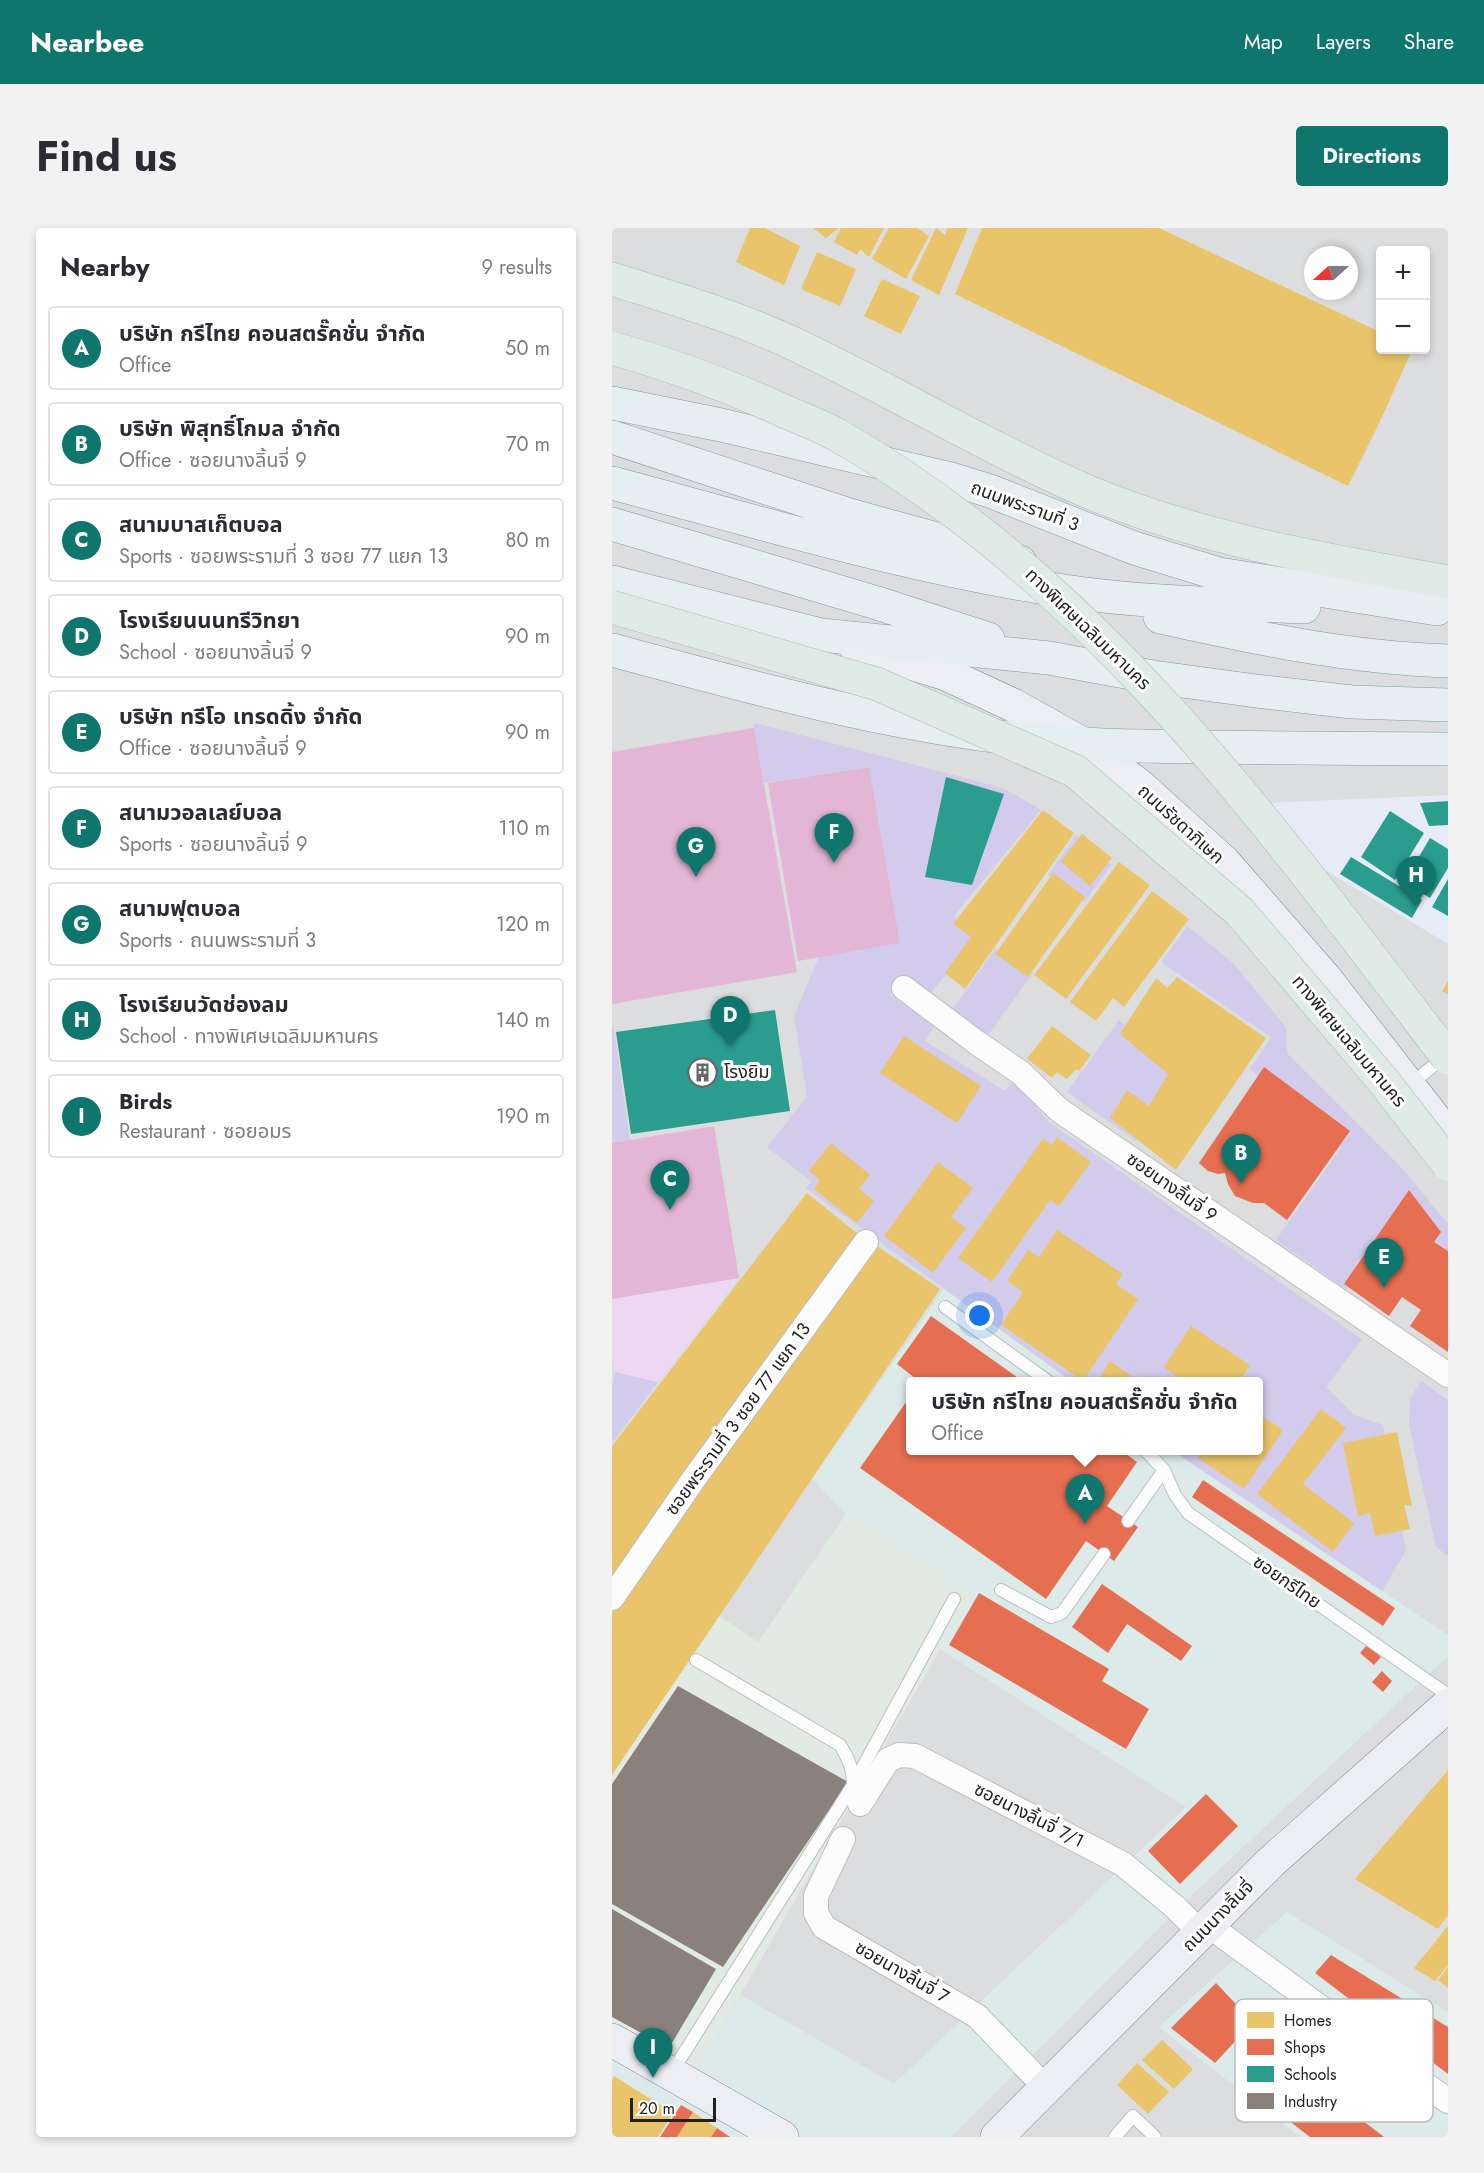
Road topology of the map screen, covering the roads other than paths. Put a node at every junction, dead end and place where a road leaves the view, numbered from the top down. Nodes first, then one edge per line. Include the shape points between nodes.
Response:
1 (612, 279) edge
2 (612, 348) edge
3 (612, 403) edge
4 (612, 437) edge
5 (612, 483) edge
6 (612, 524) edge
7 (612, 582) edge
8 (1065, 591) junction
9 (1444, 600) edge
10 (612, 607) edge
11 (1306, 607) junction
12 (820, 635) junction
13 (612, 650) edge
14 (1049, 658) junction
15 (1433, 661) edge
16 (1352, 702) junction
17 (1448, 705) edge
18 (1448, 723) edge
19 (1083, 744) junction
20 (1448, 749) edge
21 (904, 988) dead end
22 (1448, 1056) edge
23 (1409, 1086) junction
24 (1448, 1136) edge
25 (1448, 1164) edge
26 (866, 1242) dead end
27 (945, 1307) dead end
28 (1448, 1375) edge
29 (1042, 1377) edge
30 (1150, 1455) edge
31 (1164, 1470) junction
32 (1128, 1521) dead end
33 (1104, 1554) dead end
34 (1001, 1590) dead end
35 (612, 1598) edge
36 (954, 1599) dead end
37 (696, 1660) dead end
38 (1448, 1695) edge
39 (1448, 1705) edge
40 (856, 1795) junction
41 (843, 1839) dead end
42 (1204, 1929) junction
43 (1303, 1999) edge
44 (612, 2040) edge
45 (672, 2073) junction
46 (1046, 2088) junction
47 (1433, 2090) edge
48 (1448, 2101) edge
49 (782, 2137) edge
50 (997, 2137) edge
51 (1114, 2137) edge
52 (1155, 2137) edge

1 - 9 highway via 726,316 790,342 1031,465 1136,510
2 - 22 highway, ทางพิเศษเฉลิมมหานคร, bridge via 741,391 835,434 919,485 1002,549 1084,621 1162,701 1312,880
3 - 9 main road, ถนนพระรามที่ 3 via 951,479 1134,548 1219,574
4 - 11 main road via 849,515 1033,565
5 - 8 main road via 906,562
6 - 14 main road
7 - 12 main road
8 - 11 main road via 1149,600
8 - 15 main road via 1154,615 1309,647
9 - 11 main road
10 - 25 highway, ทางพิเศษเฉลิมมหานคร, bridge via 877,684 1075,771 1240,912 1381,1078
12 - 14 main road
12 - 19 main road, ถนนรัชดาภิเษก via 946,674
13 - 19 main road via 755,689 917,725
14 - 16 main road via 1153,677
16 - 17 main road
16 - 18 main road
19 - 20 main road
19 - 23 main road, ถนนรัชดาภิเษก via 1140,786 1224,862 1325,978
21 - 28 street, ซอยนางลิ้นจี่ 9 via 1021,1073 1059,1110
22 - 23 lane
23 - 24 main road, ถนนรัชดาภิเษก
26 - 35 street, ซอยพระรามที่ 3 ซอย 77 แยก 13
27 - 29 lane
30 - 31 lane, ซอยกรีไทย
31 - 32 lane
31 - 38 lane, ซอยกรีไทย via 1188,1513
33 - 34 lane via 1062,1613 1051,1617
36 - 40 lane
37 - 40 lane via 840,1745 848,1757
39 - 42 main road, ถนนนางลิ้นจี่ via 1271,1863
40 - 42 street, ซอยนางลิ้นจี่ 7/1 via 888,1760 899,1755 915,1756 1123,1864
40 - 45 lane
41 - 46 street, ซอยนางลิ้นจี่ 7 via 816,1896 816,1913 824,1927 977,2016
42 - 43 street, ซอยนางลิ้นจี่ 7/1
42 - 46 main road, ถนนนางลิ้นจี่
44 - 45 main road
45 - 49 main road
46 - 50 main road, ถนนนางลิ้นจี่
47 - 48 street, ซอยนางลิ้นจี่ 7/1
51 - 52 lane via 1133,2116

